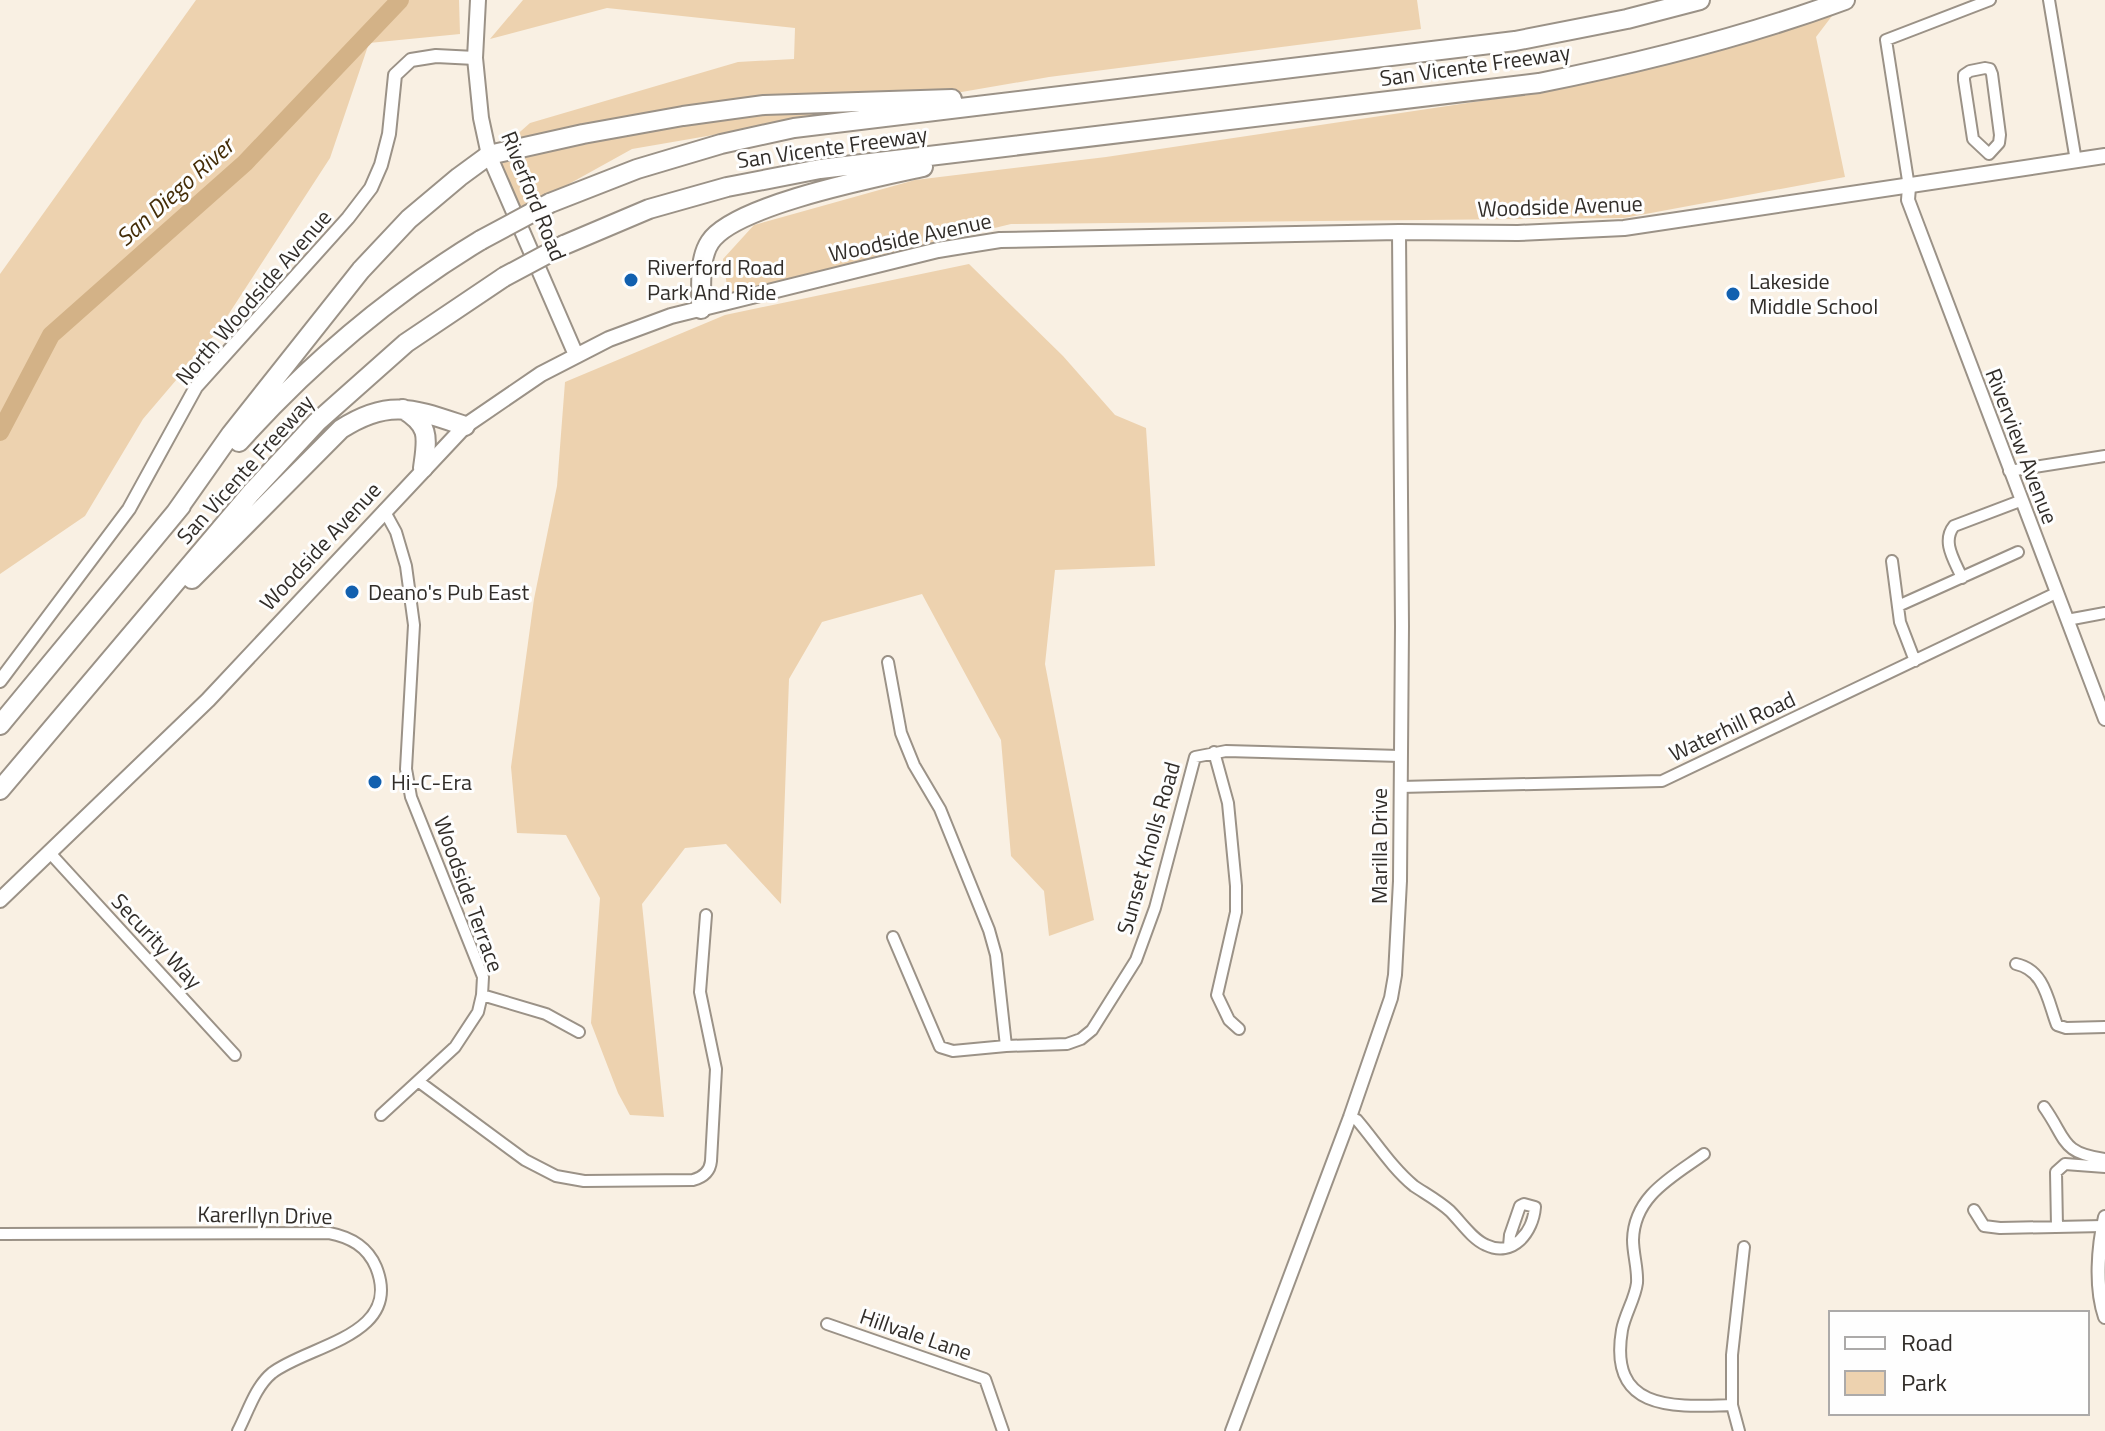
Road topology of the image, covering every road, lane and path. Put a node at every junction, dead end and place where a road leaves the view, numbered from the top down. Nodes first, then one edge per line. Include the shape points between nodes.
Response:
1 (478, 0) edge
2 (1700, 0) edge
3 (1845, 0) edge
4 (1990, 0) edge
5 (2049, 0) edge
6 (475, 58) junction
7 (1051, 97) junction
8 (1131, 132) junction
9 (1989, 154) junction
10 (489, 155) junction
11 (2105, 156) edge
12 (2076, 161) junction
13 (1991, 174) junction
14 (1909, 187) junction
15 (1399, 232) junction
16 (701, 309) junction
17 (576, 355) junction
18 (401, 407) junction
19 (465, 426) junction
20 (2105, 456) edge
21 (423, 468) junction
22 (2009, 471) junction
23 (2020, 501) junction
24 (384, 510) junction
25 (176, 512) junction
26 (2018, 552) dead end
27 (1892, 561) dead end
28 (1962, 578) junction
29 (2056, 593) junction
30 (1898, 606) junction
31 (2105, 613) edge
32 (2067, 620) junction
33 (131, 635) junction
34 (1915, 661) junction
35 (888, 662) dead end
36 (0, 681) edge
37 (2105, 719) edge
38 (0, 725) edge
39 (1214, 752) junction
40 (1400, 756) junction
41 (1400, 787) junction
42 (0, 790) edge
43 (50, 853) junction
44 (0, 900) edge
45 (706, 915) dead end
46 (893, 937) dead end
47 (2016, 964) dead end
48 (482, 995) junction
49 (2105, 1027) edge
50 (1239, 1029) dead end
51 (579, 1032) dead end
52 (1006, 1046) junction
53 (235, 1055) dead end
54 (418, 1081) junction
55 (2044, 1107) dead end
56 (381, 1115) dead end
57 (1350, 1117) junction
58 (1704, 1154) dead end
59 (2105, 1159) edge
60 (2105, 1167) edge
61 (1974, 1210) dead end
62 (2104, 1222) edge
63 (2057, 1227) junction
64 (0, 1234) edge
65 (1509, 1246) dead end
66 (1744, 1247) dead end
67 (2105, 1317) edge
68 (827, 1324) dead end
69 (1732, 1405) junction
70 (238, 1431) edge
71 (1003, 1431) edge
72 (1232, 1431) edge
73 (1739, 1431) edge

1 - 6 main road, Riverford Road
2 - 7 highway, San Vicente Freeway via 1515,41
3 - 8 highway, San Vicente Freeway via 1657,59 1539,83
4 - 14 street via 1886,40
5 - 12 street
6 - 10 main road, Riverford Road
6 - 36 street, North Woodside Avenue via 411,60 395,75 389,134 371,188 196,387 129,509
7 - 10 highway via 764,105 640,123
7 - 25 highway, San Vicente Freeway, bridge via 780,131 637,169 550,203 434,269 334,347
8 - 16 highway via 853,182 744,218 710,241 703,259
8 - 33 highway, San Vicente Freeway, bridge via 820,169 727,187 649,209 564,245 504,277 406,343 317,422
9 - 9 street via 2000,135 1992,74 1985,68 1970,71 1964,80 1973,139
9 - 13 street
10 - 17 main road, Riverford Road
10 - 25 highway via 409,219 361,270
11 - 12 main road, Woodside Avenue
12 - 13 main road, Woodside Avenue
13 - 14 main road, Woodside Avenue
14 - 15 main road, Woodside Avenue via 1624,228
14 - 22 street, Riverview Avenue via 1908,200
15 - 16 main road, Woodside Avenue via 1000,240 938,250
15 - 40 street, Marilla Drive
16 - 17 main road, Woodside Avenue
17 - 19 main road, Woodside Avenue
18 - 19 highway
18 - 21 highway via 418,418 426,432
18 - 33 highway via 362,416 341,429 230,544
19 - 21 main road, Woodside Avenue
20 - 22 street
21 - 24 main road, Woodside Avenue
22 - 23 street, Riverview Avenue
23 - 28 street via 1948,533
23 - 29 street, Riverview Avenue
24 - 43 main road, Woodside Avenue via 208,700
24 - 48 street, Woodside Terrace via 406,566 414,625 406,769 411,797 483,977
25 - 38 highway, San Vicente Freeway
26 - 28 street
27 - 30 street
28 - 30 street
29 - 32 street, Riverview Avenue
29 - 34 street, Waterhill Road
30 - 34 street
31 - 32 street
32 - 37 street, Riverview Avenue
33 - 42 highway, San Vicente Freeway
34 - 41 street, Waterhill Road via 1662,781
35 - 52 street via 901,733 940,809 989,930
39 - 40 street, Sunset Knolls Road
39 - 50 street via 1228,803 1236,886 1236,912 1217,995
39 - 52 street, Sunset Knolls Road via 1195,757 1136,960 1092,1030 1067,1044
40 - 41 street, Marilla Drive
41 - 57 street, Marilla Drive via 1395,975
43 - 44 main road, Woodside Avenue
43 - 53 street, Security Way
45 - 54 street via 700,992 716,1069 711,1161 702,1177 584,1181 556,1176 525,1160
46 - 52 street via 940,1047 953,1051
47 - 49 street via 2026,966 2045,989 2057,1025
48 - 51 street via 546,1014
48 - 54 street, Woodside Terrace via 478,1012 455,1047
54 - 56 street, Woodside Terrace
55 - 59 street via 2067,1145 2083,1156
57 - 65 street via 1413,1185 1482,1244 1495,1249
57 - 72 street, Marilla Drive
58 - 69 street via 1655,1189 1639,1213 1633,1238 1637,1284 1622,1330 1622,1367 1630,1386 1647,1400
60 - 63 street via 2065,1164 2056,1172
61 - 63 street via 1984,1226
62 - 63 street
62 - 67 street via 2100,1290
64 - 70 street, Karerllyn Drive via 329,1233 361,1245 379,1275 377,1304 366,1325 275,1371 262,1383
66 - 69 street
68 - 71 street, Hillvale Lane via 985,1379
69 - 73 street

